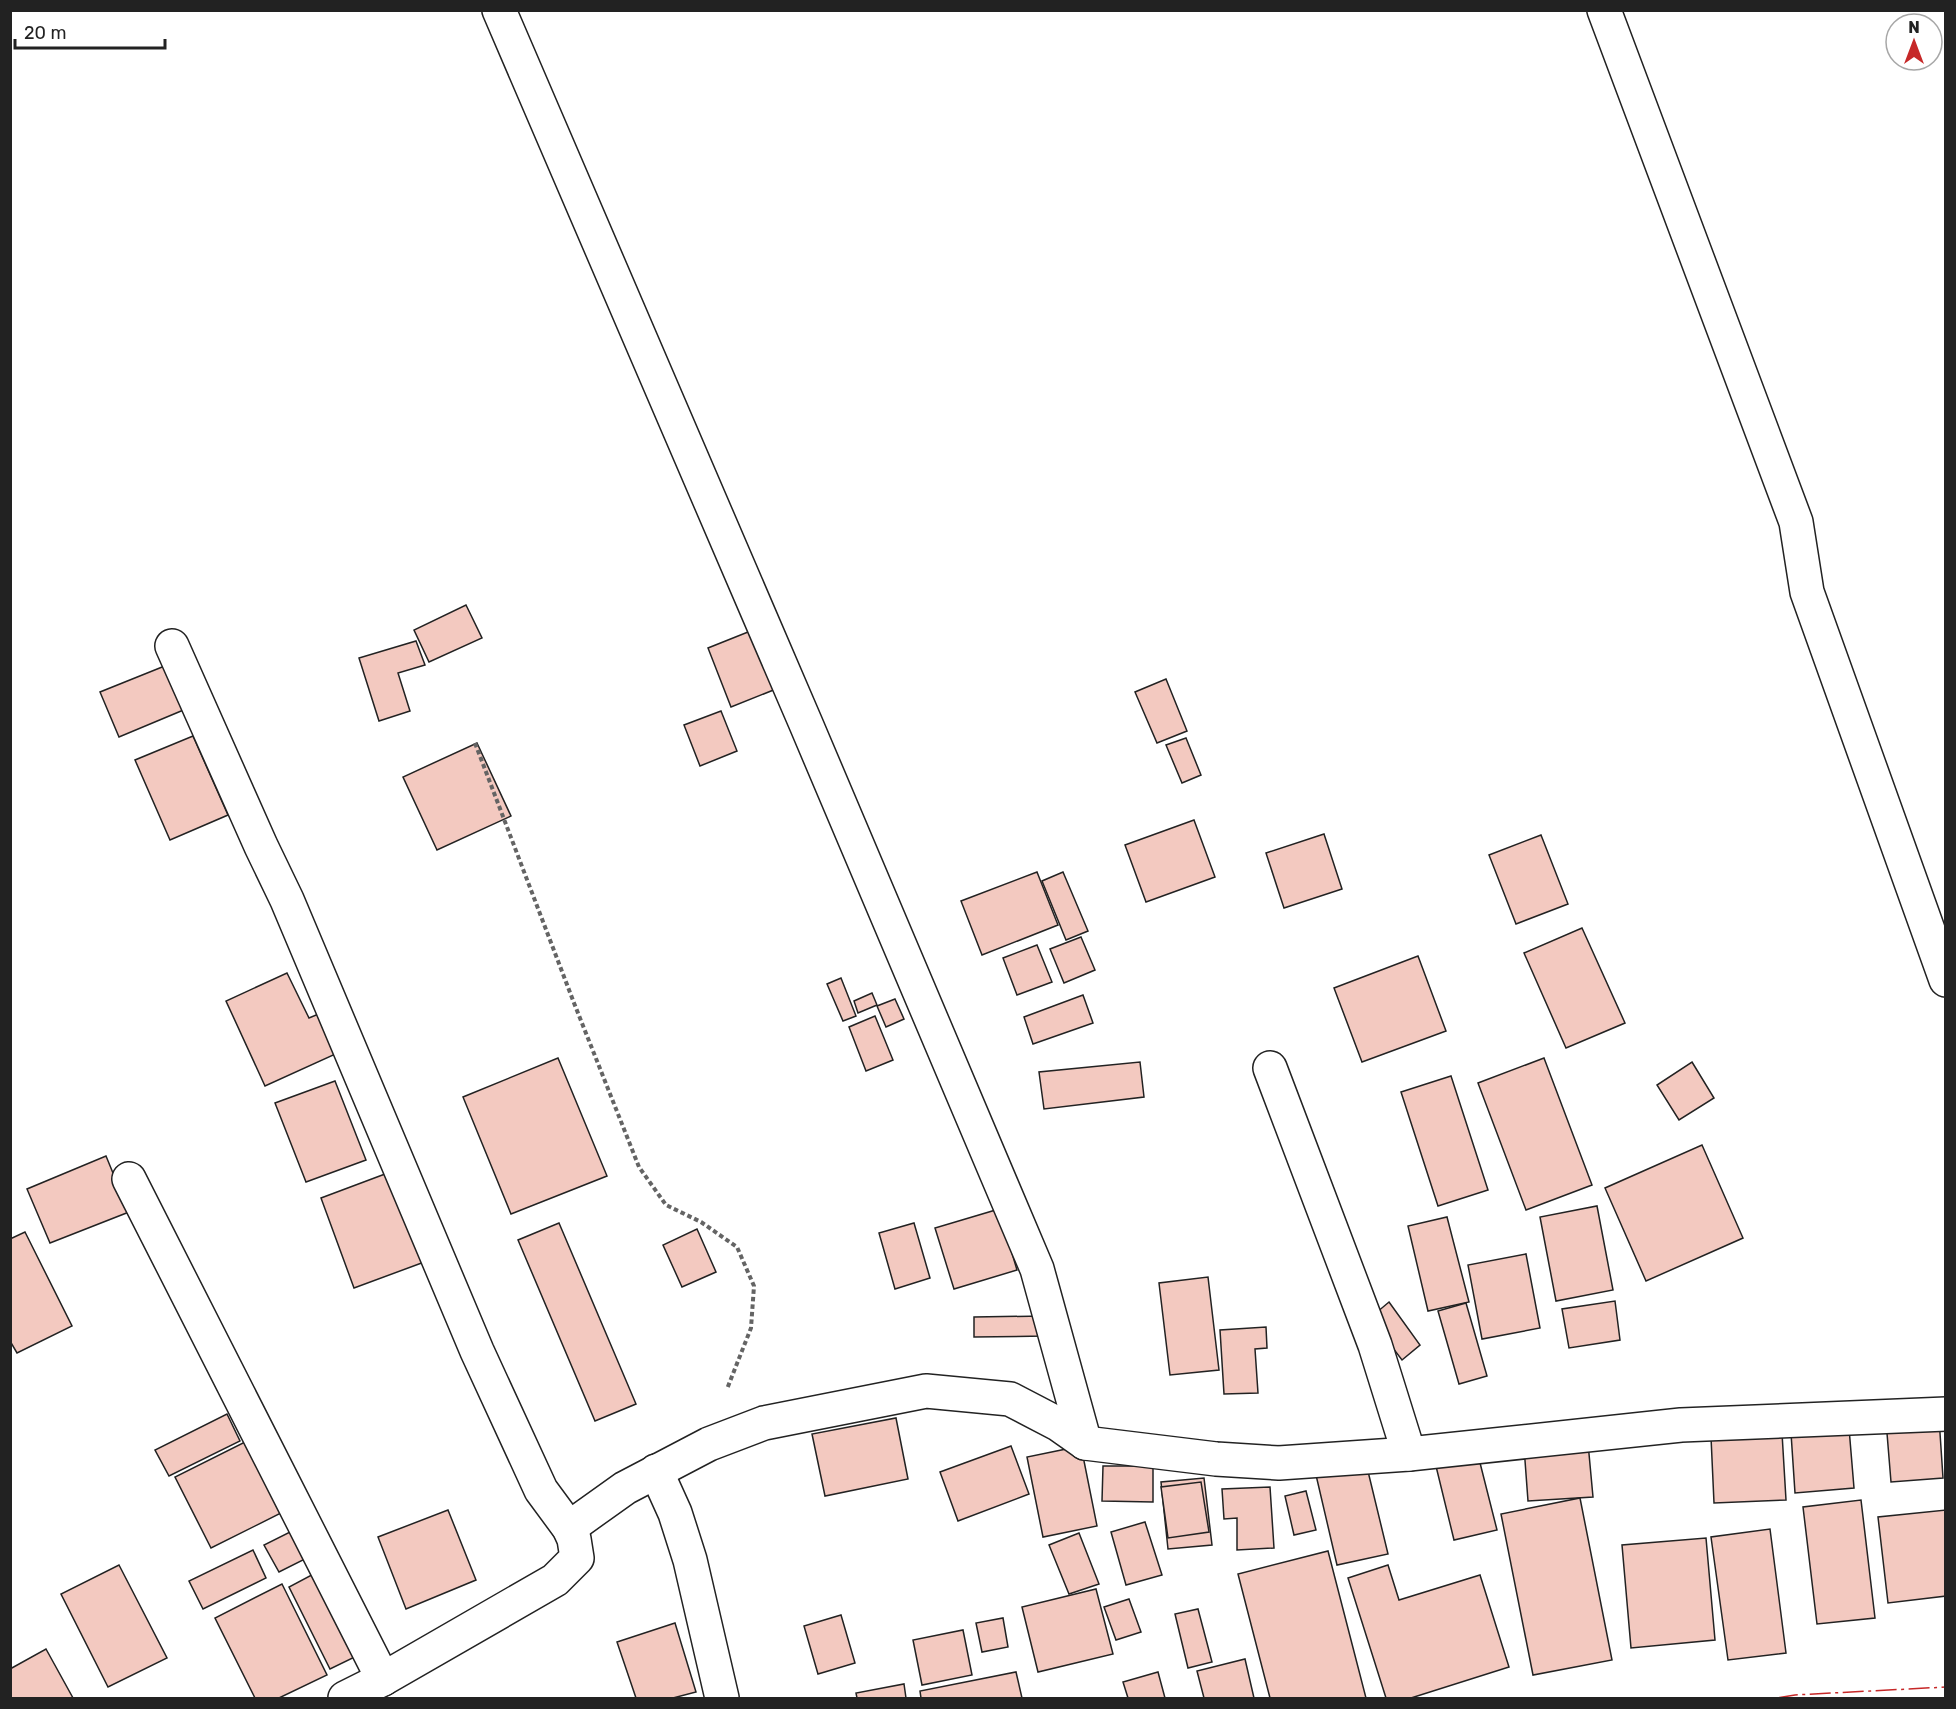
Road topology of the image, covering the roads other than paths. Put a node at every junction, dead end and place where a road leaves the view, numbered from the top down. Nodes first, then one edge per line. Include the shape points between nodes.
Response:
1 (499, 10) edge
2 (1604, 10) edge
3 (172, 646) dead end
4 (1946, 980) edge
5 (1270, 1068) dead end
6 (129, 1179) dead end
7 (1946, 1414) edge
8 (1085, 1443) junction
9 (1409, 1454) junction
10 (656, 1471) junction
11 (569, 1528) junction
12 (383, 1679) junction
13 (345, 1698) edge
14 (722, 1698) edge

1 - 8 street via 1037,1269
2 - 4 street via 1796,522 1808,592
3 - 11 street via 287,900 477,1351 541,1490
5 - 9 street via 1375,1346
6 - 12 street
7 - 9 street via 1681,1425
8 - 9 street via 1279,1463
8 - 10 street via 1010,1399 926,1391 764,1424 709,1444
10 - 11 street
10 - 14 street via 690,1560
11 - 12 street via 577,1558 555,1580
12 - 13 street

